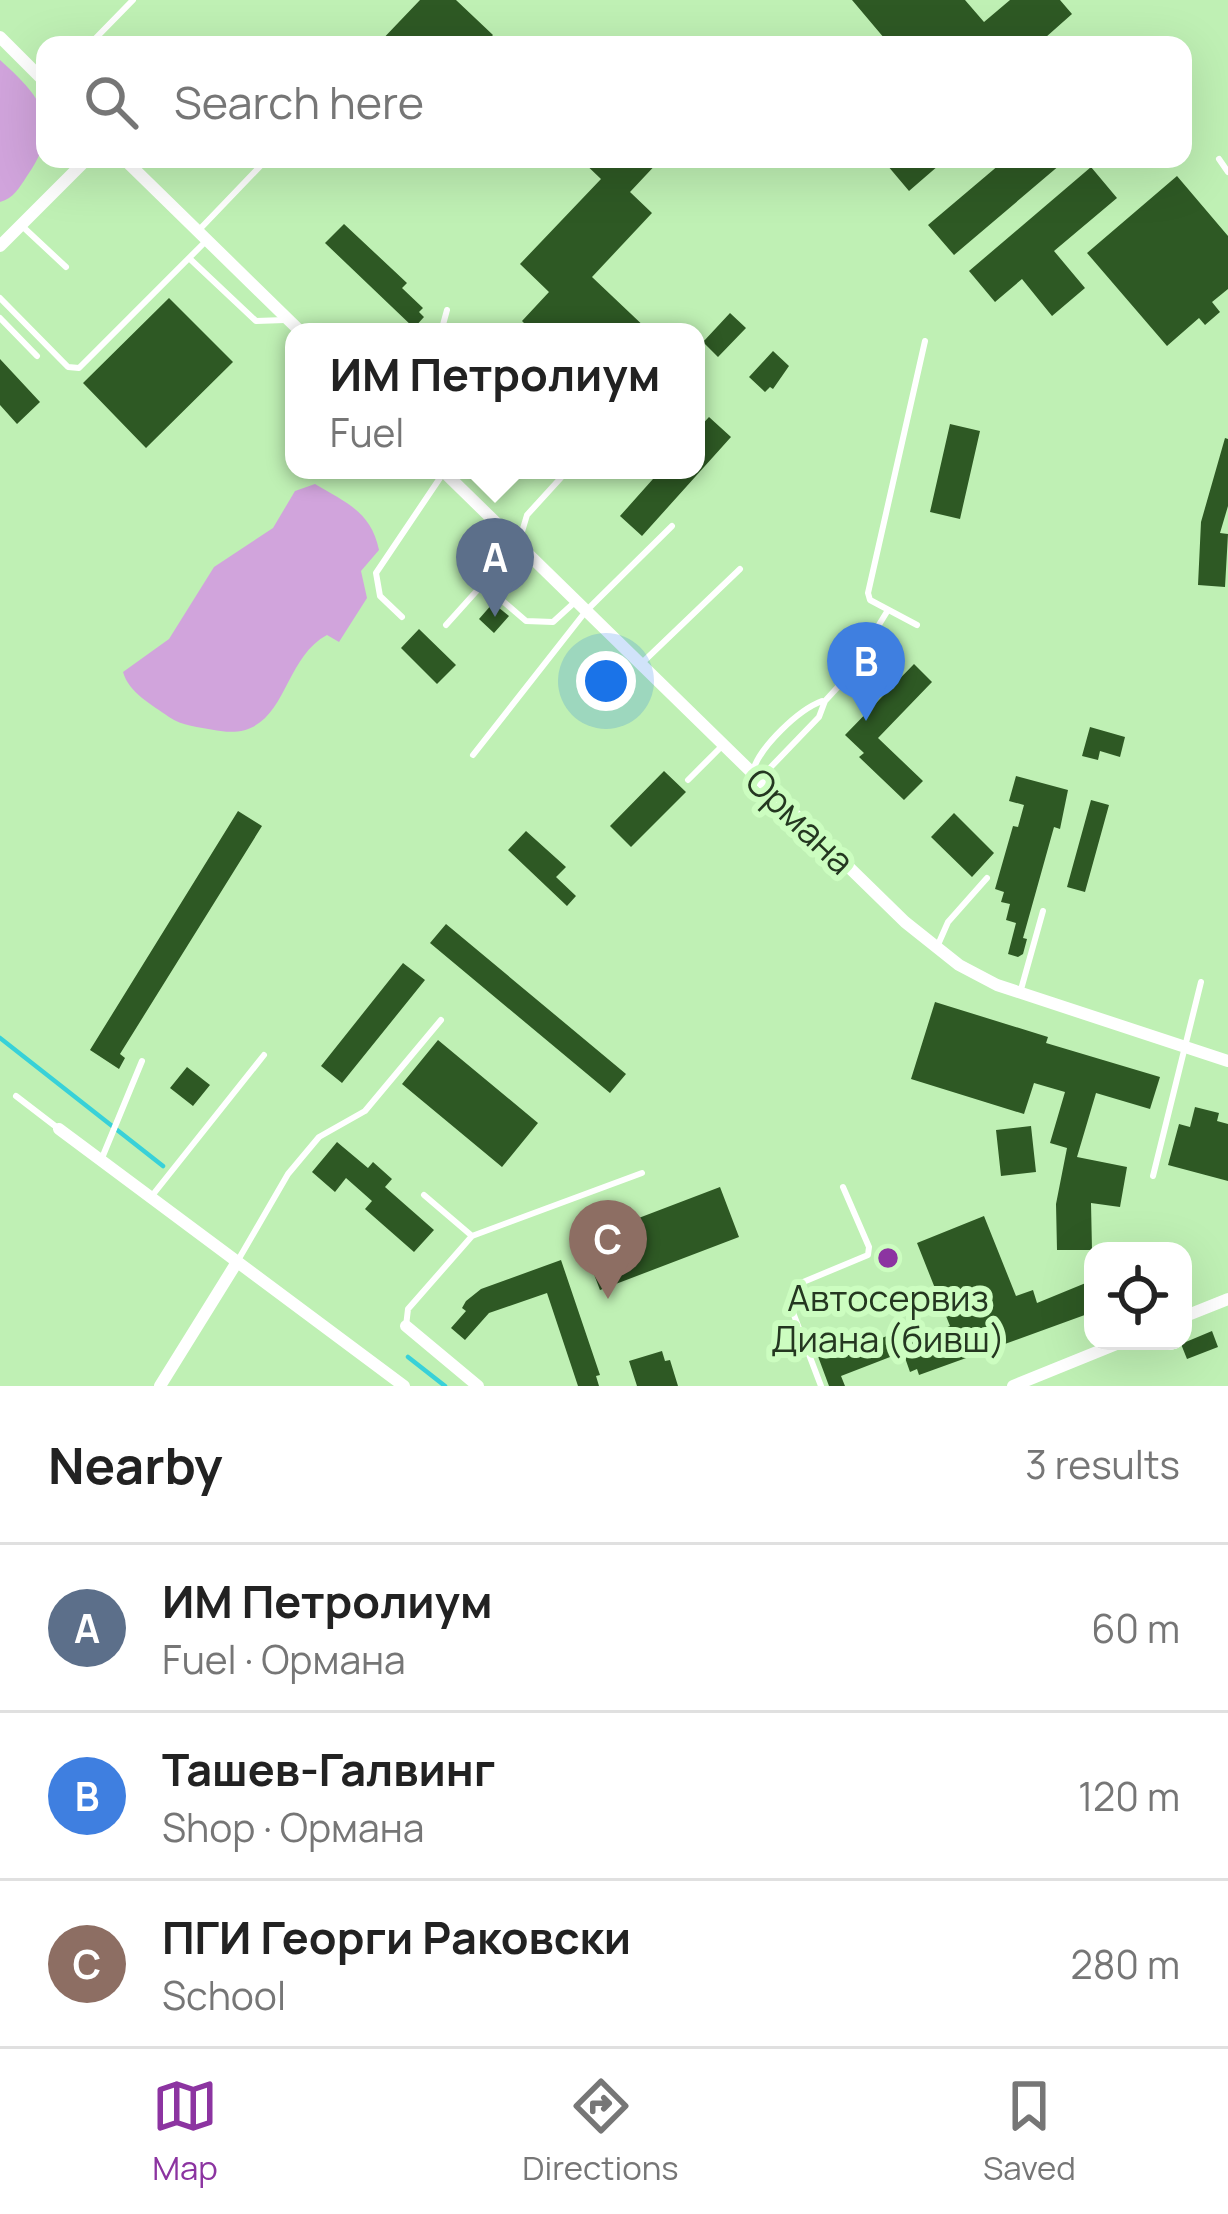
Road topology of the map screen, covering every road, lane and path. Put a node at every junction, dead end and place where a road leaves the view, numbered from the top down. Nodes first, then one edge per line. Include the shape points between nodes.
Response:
1 (133, 0) edge
2 (97, 36) edge
3 (0, 38) edge
4 (36, 73) edge
5 (1219, 159) dead end
6 (79, 168) edge
7 (133, 168) edge
8 (259, 168) edge
9 (1228, 172) edge
10 (21, 225) junction
11 (202, 236) junction
12 (0, 246) edge
13 (189, 258) junction
14 (66, 267) dead end
15 (0, 298) edge
16 (447, 310) dead end
17 (0, 318) edge
18 (289, 320) junction
19 (292, 323) edge
20 (443, 323) edge
21 (925, 341) dead end
22 (37, 356) dead end
23 (438, 479) edge
24 (451, 479) edge
25 (560, 479) edge
26 (672, 526) dead end
27 (518, 544) junction
28 (740, 569) dead end
29 (483, 584) junction
30 (581, 606) junction
31 (888, 610) junction
32 (401, 616) dead end
33 (917, 625) dead end
34 (446, 626) dead end
35 (641, 665) junction
36 (825, 700) junction
37 (723, 745) junction
38 (473, 755) dead end
39 (752, 774) junction
40 (688, 780) dead end
41 (987, 878) dead end
42 (1042, 911) dead end
43 (937, 948) junction
44 (1201, 982) dead end
45 (1020, 993) junction
46 (441, 1020) dead end
47 (1185, 1047) junction
48 (264, 1055) dead end
49 (142, 1061) dead end
50 (1228, 1061) edge
51 (16, 1096) dead end
52 (59, 1129) joint
53 (101, 1160) junction
54 (642, 1173) dead end
55 (1154, 1176) dead end
56 (843, 1186) dead end
57 (424, 1195) dead end
58 (151, 1197) junction
59 (472, 1237) junction
60 (237, 1262) junction
61 (1228, 1299) edge
62 (1192, 1313) edge
63 (406, 1326) joint
64 (1102, 1350) edge
65 (394, 1383) edge
66 (160, 1386) edge
67 (478, 1386) edge
68 (820, 1386) edge
69 (1013, 1386) edge

1 - 2 lane
3 - 4 street
5 - 9 lane
6 - 10 street
7 - 11 street
8 - 11 lane
10 - 12 street
10 - 14 lane
11 - 13 lane
11 - 18 street
13 - 15 lane via 79,368 68,367
13 - 18 lane via 256,321
16 - 20 lane
17 - 22 lane
18 - 19 street
21 - 31 lane via 868,593
23 - 32 lane via 376,573 380,596
24 - 27 street, Ормана
25 - 27 lane via 527,515
26 - 30 lane
27 - 29 lane
27 - 30 street, Ормана
28 - 35 lane
29 - 30 lane via 526,621 554,622
29 - 34 lane
30 - 35 street, Ормана
30 - 38 lane
31 - 33 lane
31 - 36 lane
35 - 37 street, Ормана
36 - 39 lane via 794,720
36 - 39 lane via 819,717 768,770
37 - 39 street, Ормана
37 - 40 lane
39 - 43 street, Ормана
41 - 43 lane via 948,922
42 - 45 lane
43 - 45 street, Ормана
44 - 47 lane
45 - 47 street, Ормана
46 - 60 lane via 365,1112 327,1131 288,1174
47 - 50 street, Ормана
47 - 55 lane
48 - 58 lane
49 - 53 lane
51 - 52 lane
52 - 53 street
53 - 58 street
54 - 59 lane
56 - 68 lane via 868,1255 790,1292
57 - 59 lane
58 - 60 street
59 - 63 lane via 408,1309
60 - 65 street
60 - 66 street
61 - 62 street
63 - 67 street
64 - 69 street

